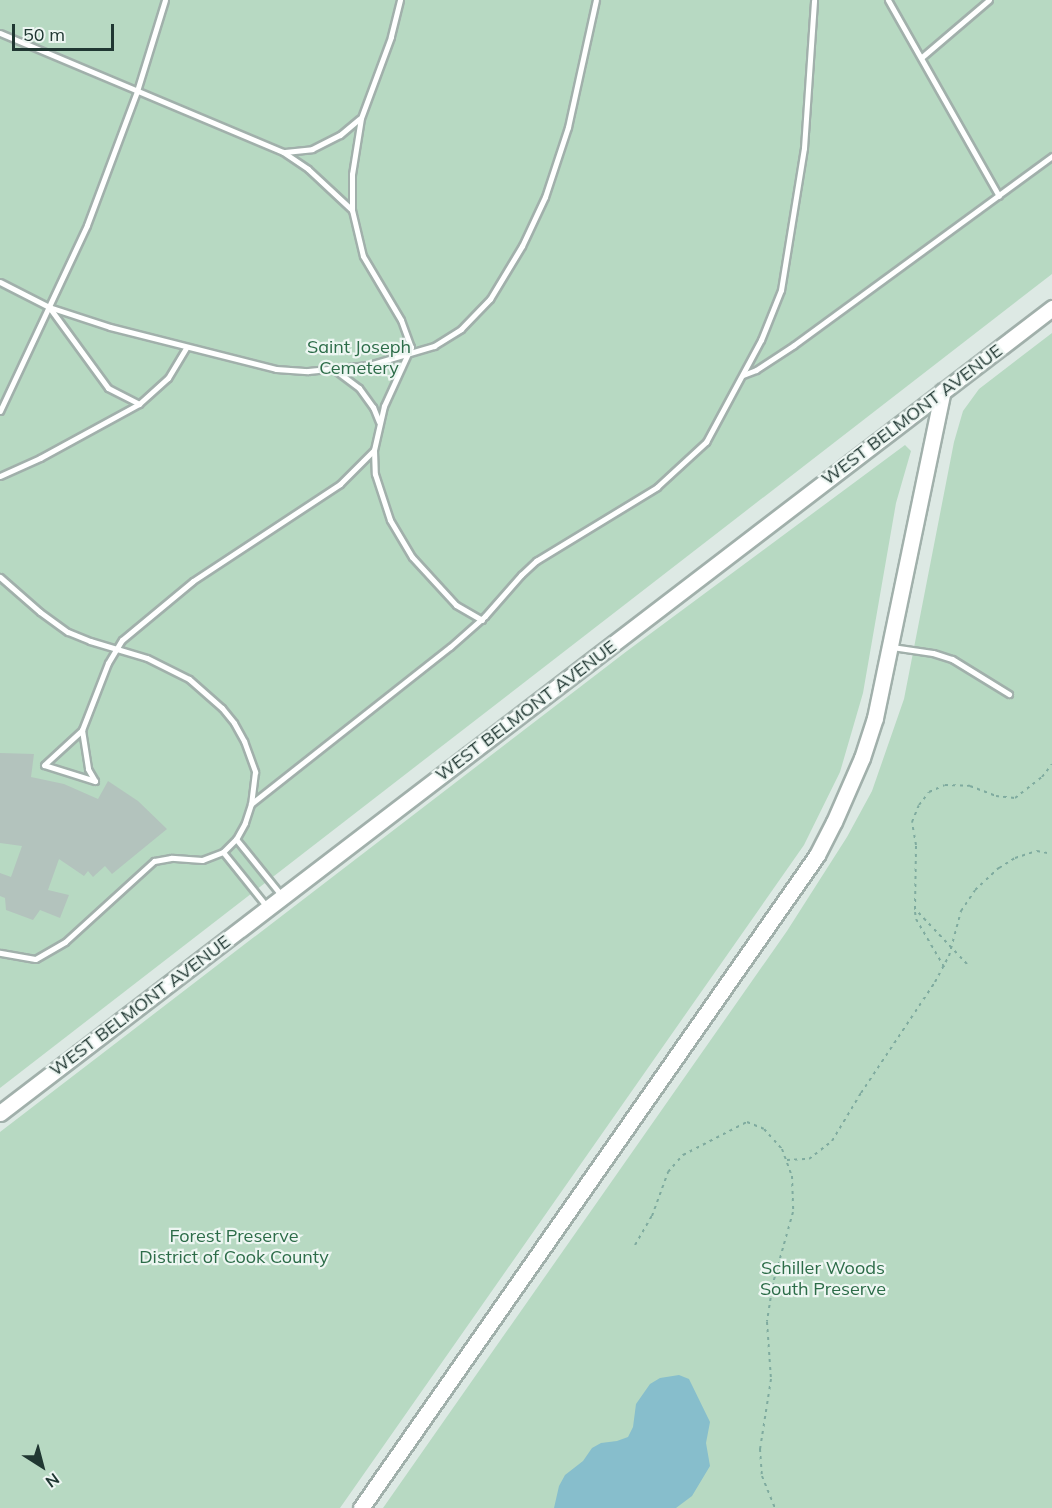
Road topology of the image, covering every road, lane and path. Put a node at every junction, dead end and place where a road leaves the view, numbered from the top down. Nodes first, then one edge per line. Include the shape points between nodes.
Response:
1 (165, 0) edge
2 (400, 0) edge
3 (596, 0) edge
4 (814, 0) edge
5 (888, 0) edge
6 (989, 0) edge
7 (0, 33) edge
8 (922, 57) junction
9 (137, 91) junction
10 (361, 118) junction
11 (283, 152) junction
12 (1052, 156) edge
13 (999, 196) junction
14 (352, 210) junction
15 (0, 282) edge
16 (49, 307) junction
17 (1052, 308) edge
18 (186, 348) junction
19 (409, 354) junction
20 (335, 370) junction
21 (742, 375) junction
22 (943, 391) junction
23 (139, 404) junction
24 (0, 411) edge
25 (379, 424) junction
26 (374, 450) junction
27 (0, 476) edge
28 (0, 577) edge
29 (482, 620) junction
30 (891, 646) junction
31 (116, 649) junction
32 (1009, 693) dead end
33 (82, 730) junction
34 (1052, 764) edge
35 (251, 804) junction
36 (236, 839) junction
37 (223, 852) junction
38 (1052, 854) edge
39 (283, 897) junction
40 (268, 909) junction
41 (915, 909) junction
42 (951, 950) junction
43 (0, 953) edge
44 (967, 964) dead end
45 (944, 967) junction
46 (0, 1113) edge
47 (787, 1160) junction
48 (635, 1245) dead end
49 (361, 1508) edge
50 (776, 1508) edge

1 - 9 lane
2 - 10 lane via 391,37
3 - 19 lane via 568,127 545,197 522,246 490,299 461,328 434,346
4 - 21 lane via 804,148 788,263 772,314
5 - 8 lane
6 - 8 lane
7 - 9 lane
8 - 13 lane
9 - 11 lane
9 - 16 lane via 87,225
10 - 11 lane via 340,135 312,149
10 - 14 lane via 352,174
11 - 14 lane via 308,169
12 - 13 lane
13 - 21 lane via 777,357
14 - 19 lane via 363,256 410,337
15 - 16 lane
16 - 18 lane
16 - 23 lane via 108,388
16 - 24 lane
17 - 22 main road, WEST BELMONT AVENUE
18 - 20 lane via 276,369
18 - 23 lane via 168,378
19 - 20 lane
19 - 25 lane
20 - 25 lane via 359,388 373,407
21 - 29 lane via 706,442 679,469 627,507 536,561
22 - 30 main road
22 - 39 main road, WEST BELMONT AVENUE
23 - 27 lane
25 - 26 lane
26 - 29 lane via 382,499 412,557 456,604
26 - 31 lane via 340,484 175,594 139,623
28 - 31 lane via 68,632
29 - 35 lane
30 - 32 lane via 952,659
30 - 49 main road via 862,758 817,855
31 - 33 lane
31 - 35 lane via 169,667 222,708 252,759 255,772
33 - 33 lane via 45,765 95,781 88,769
34 - 41 path via 1015,798 945,784 928,792 912,822 916,845
35 - 36 lane
36 - 37 lane
36 - 39 lane
37 - 40 lane
37 - 43 lane via 202,860 154,861 65,942 35,959
38 - 42 path via 1037,851 1015,858 984,881 961,911
39 - 40 main road, WEST BELMONT AVENUE
40 - 46 main road, WEST BELMONT AVENUE
41 - 42 path
41 - 45 path via 916,919
42 - 44 path
42 - 45 path
45 - 47 path via 832,1141 809,1159
47 - 48 path via 764,1130 747,1122 683,1155 668,1172 652,1216
47 - 50 path via 793,1212 766,1322 771,1379 760,1449 762,1476

